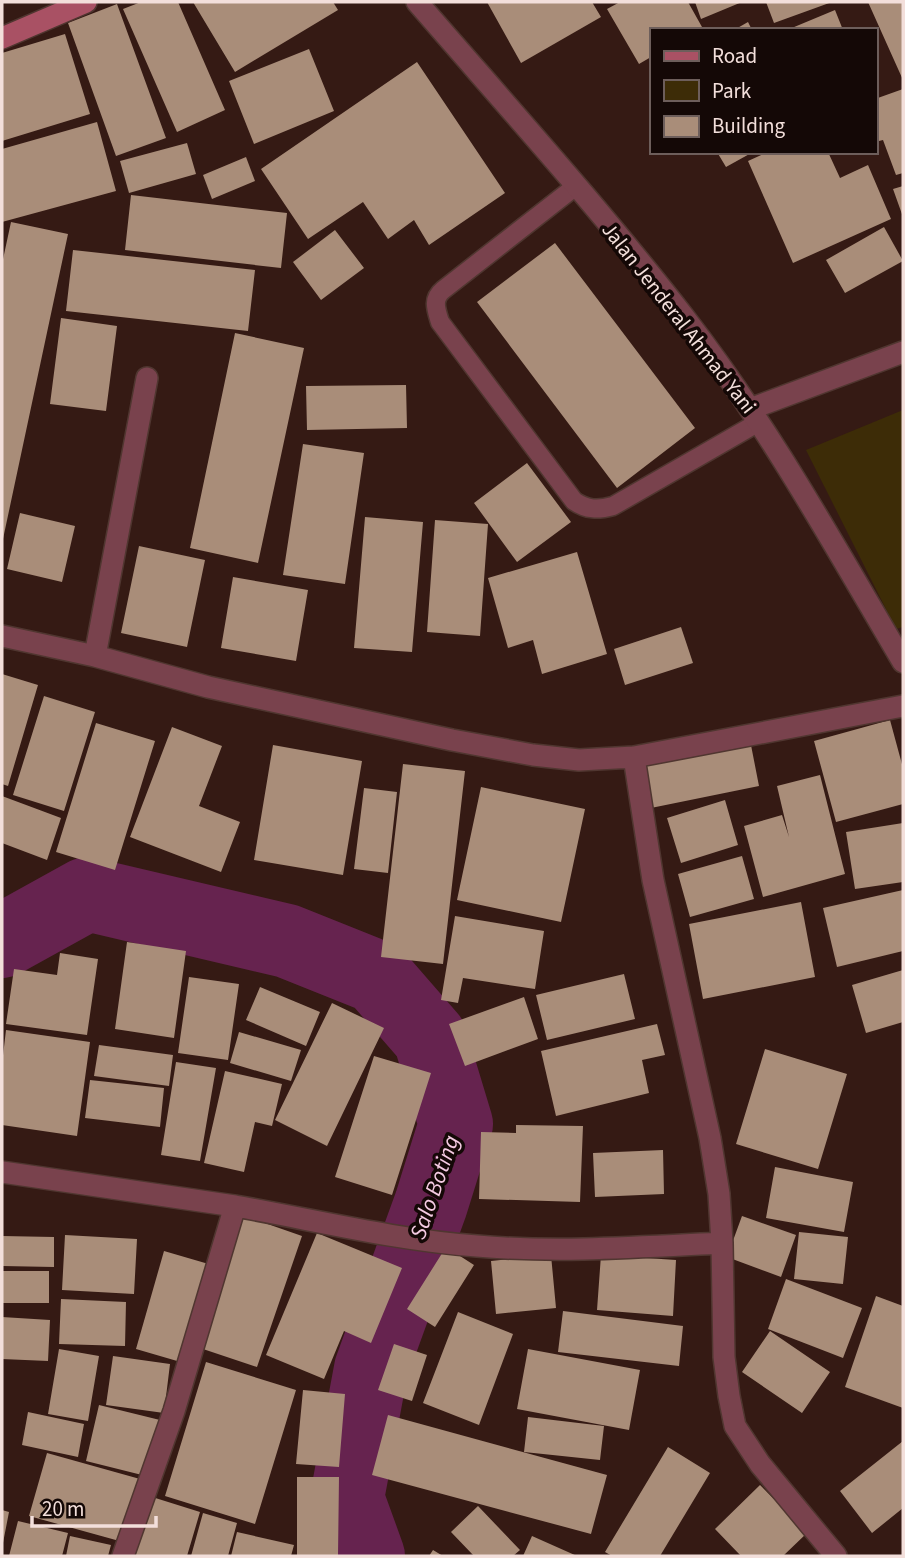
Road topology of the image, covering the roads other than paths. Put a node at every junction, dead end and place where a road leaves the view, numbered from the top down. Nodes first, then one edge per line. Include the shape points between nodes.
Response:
1 (86, 2) edge
2 (417, 2) edge
3 (2, 38) edge
4 (576, 186) junction
5 (903, 352) edge
6 (147, 378) dead end
7 (755, 415) junction
8 (2, 636) edge
9 (95, 656) junction
10 (903, 662) edge
11 (903, 706) edge
12 (634, 757) junction
13 (2, 1172) edge
14 (235, 1206) junction
15 (722, 1243) junction
16 (123, 1556) edge
17 (836, 1556) edge

1 - 3 street
2 - 4 street, Jalan Jenderal Ahmad Yani
4 - 7 street, Jalan Jenderal Ahmad Yani via 685,318
4 - 7 lane via 438,294 435,306 440,322 574,501 598,510 613,506
5 - 7 street
6 - 9 street
7 - 10 street, Jalan Jenderal Ahmad Yani
8 - 9 street
9 - 12 street via 208,687 452,740 579,760
11 - 12 street
12 - 15 street via 653,880 710,1138
13 - 14 street
14 - 15 street via 477,1246 552,1249
14 - 16 street via 174,1410
15 - 17 street via 724,1357 735,1426 760,1464

